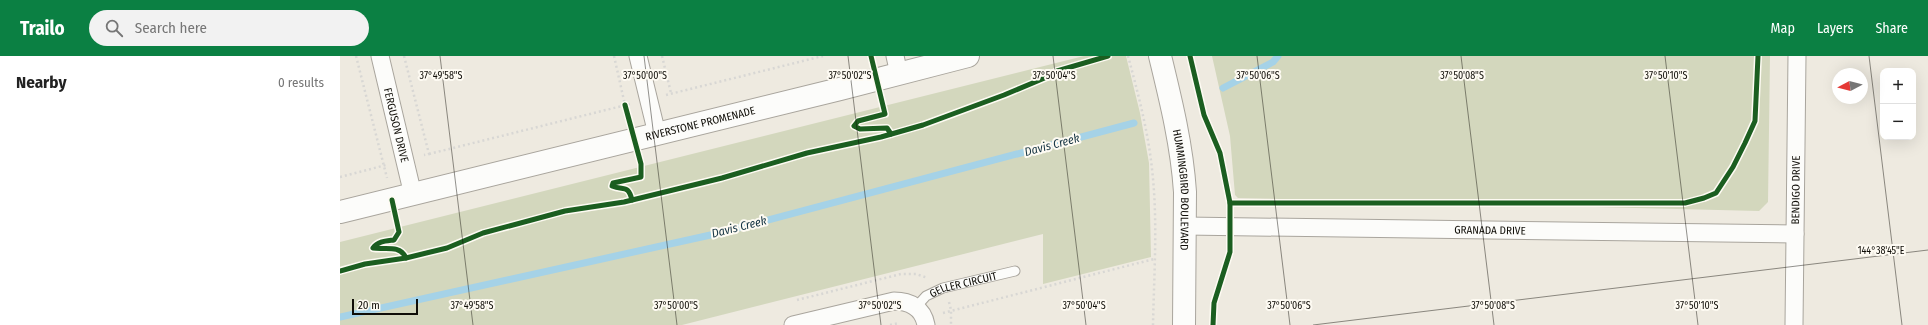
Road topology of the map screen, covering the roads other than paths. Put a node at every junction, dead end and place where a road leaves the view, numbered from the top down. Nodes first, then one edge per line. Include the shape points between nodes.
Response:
1 (380, 56) edge
2 (638, 56) edge
3 (968, 56) edge
4 (1160, 56) edge
5 (1797, 56) edge
6 (897, 65) edge
7 (657, 134) junction
8 (413, 195) junction
9 (340, 212) edge
10 (1185, 226) junction
11 (1795, 234) junction
12 (1015, 271) dead end
13 (922, 317) edge
14 (793, 325) edge
15 (1184, 325) edge
16 (1794, 325) edge

1 - 8 street, FERGUSON DRIVE
2 - 7 street
3 - 6 street, RIVERSTONE PROMENADE
4 - 10 street, HUMMINGBIRD BOULEVARD via 1180,145 1185,192
5 - 11 street, BENDIGO DRIVE
6 - 7 street, RIVERSTONE PROMENADE via 877,80
7 - 8 street, RIVERSTONE PROMENADE
8 - 9 street, RIVERSTONE PROMENADE
10 - 11 street, GRANADA DRIVE
10 - 15 street, HUMMINGBIRD BOULEVARD
11 - 16 street, BENDIGO DRIVE
12 - 13 lane, GELLER CIRCUIT via 943,288 926,296
13 - 14 street via 902,301 887,301

